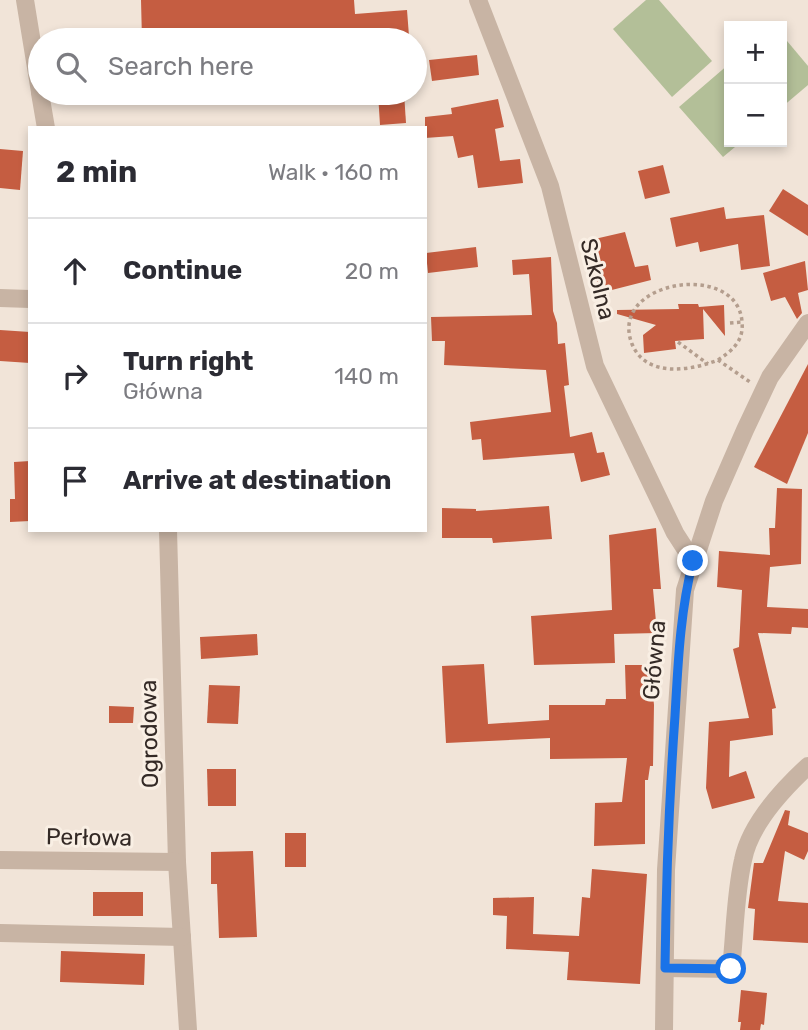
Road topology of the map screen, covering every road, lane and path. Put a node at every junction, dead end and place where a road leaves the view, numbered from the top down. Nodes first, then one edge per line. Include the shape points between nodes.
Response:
1 (25, 0) edge
2 (478, 0) edge
3 (30, 28) edge
4 (42, 105) edge
5 (46, 126) edge
6 (0, 298) edge
7 (28, 299) edge
8 (743, 322) junction
9 (730, 323) dead end
10 (808, 323) edge
11 (678, 342) dead end
12 (718, 360) junction
13 (708, 364) junction
14 (763, 391) junction
15 (168, 532) edge
16 (693, 561) junction
17 (808, 766) edge
18 (0, 860) edge
19 (177, 862) junction
20 (0, 933) edge
21 (182, 937) junction
22 (665, 968) junction
23 (188, 1030) edge
24 (664, 1030) edge

1 - 3 street
2 - 16 street, Szkolna via 550,186 595,366 675,533
4 - 5 street
6 - 7 street
8 - 9 path
8 - 12 path via 738,343
8 - 13 path via 736,302 715,287 660,290 635,305 629,327 637,354 666,369
10 - 14 street, Główna
11 - 13 path
12 - 13 path
12 - 14 path
14 - 16 street, Główna
15 - 19 street, Ogrodowa
16 - 22 street, Główna via 679,645
17 - 22 street via 757,827 743,858 731,969
18 - 19 street, Perłowa
19 - 21 street, Ogrodowa
20 - 21 street
21 - 23 street, Ogrodowa
22 - 24 street, Główna

